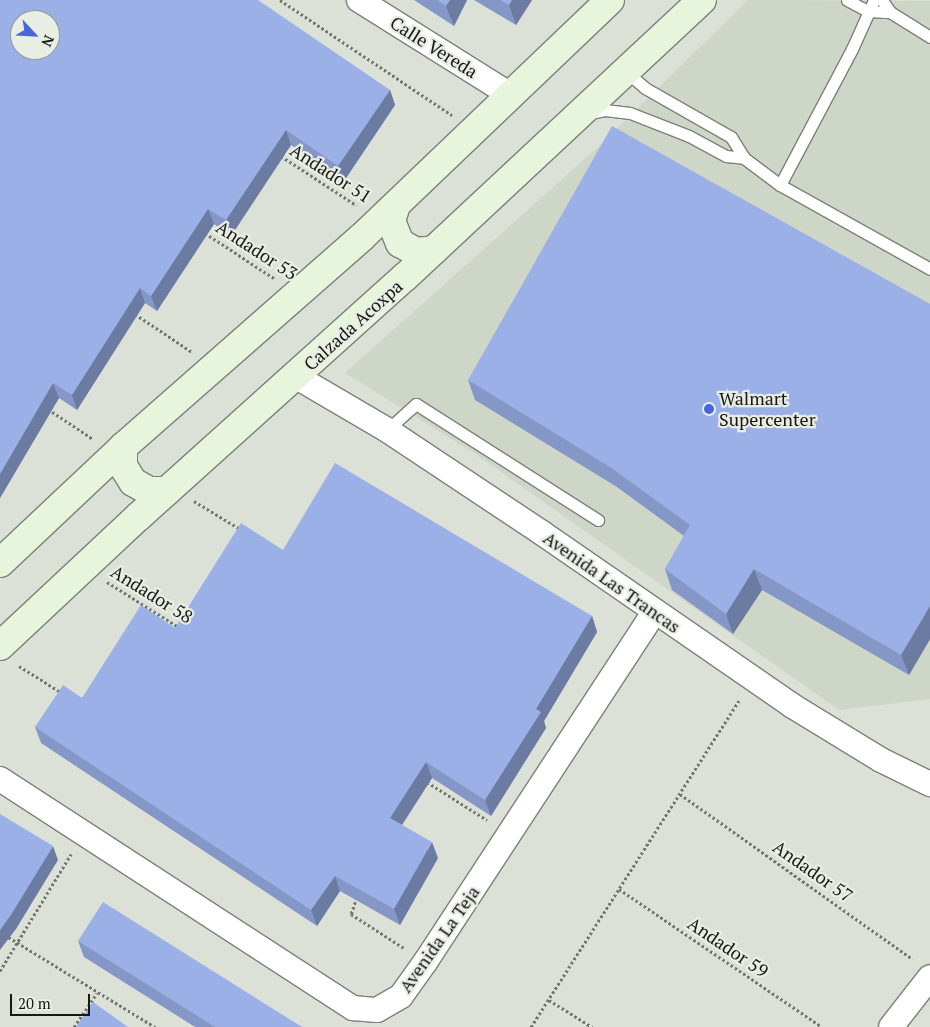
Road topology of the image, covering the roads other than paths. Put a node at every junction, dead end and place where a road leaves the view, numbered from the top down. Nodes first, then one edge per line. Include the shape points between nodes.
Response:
1 (359, 0) edge
2 (610, 0) edge
3 (702, 0) edge
4 (846, 0) edge
5 (874, 0) edge
6 (882, 0) edge
7 (868, 12) junction
8 (890, 12) junction
9 (930, 37) edge
10 (624, 70) junction
11 (509, 94) junction
12 (573, 117) junction
13 (744, 158) junction
14 (780, 185) junction
15 (379, 221) junction
16 (434, 250) junction
17 (930, 269) edge
18 (405, 277) junction
19 (296, 376) junction
20 (387, 430) junction
21 (113, 457) junction
22 (169, 489) junction
23 (138, 517) junction
24 (598, 520) dead end
25 (0, 563) edge
26 (654, 612) junction
27 (8, 656) edge
28 (0, 779) edge
29 (930, 784) edge
30 (930, 977) edge
31 (890, 1027) edge

1 - 11 street, Calle Vereda
2 - 11 main road
3 - 10 main road, Calzada Acoxpa
4 - 7 lane
5 - 7 lane
6 - 8 lane
7 - 8 lane
7 - 14 lane via 852,49
8 - 9 lane
10 - 12 main road, Calzada Acoxpa
10 - 13 lane via 645,88 731,137
11 - 15 main road
12 - 13 lane via 605,110 630,113 689,136 726,156
12 - 16 main road, Calzada Acoxpa
13 - 14 lane
14 - 17 lane
15 - 16 main road via 391,221 400,243 416,252
15 - 18 main road via 379,239 393,249 402,262
15 - 21 main road
16 - 18 main road, Calzada Acoxpa
18 - 19 main road, Calzada Acoxpa
19 - 20 street, Avenida Las Trancas
19 - 22 main road, Calzada Acoxpa
20 - 24 lane via 416,404
20 - 26 street, Avenida Las Trancas
21 - 22 main road via 133,482 149,491
21 - 23 main road via 116,474 130,484 138,500
21 - 25 main road
22 - 23 main road, Calzada Acoxpa
23 - 27 main road, Calzada Acoxpa via 83,568
26 - 28 street, Avenida La Teja via 426,961 401,996 377,1010 353,1008
26 - 29 street, Avenida Las Trancas via 752,680 882,760
30 - 31 street

